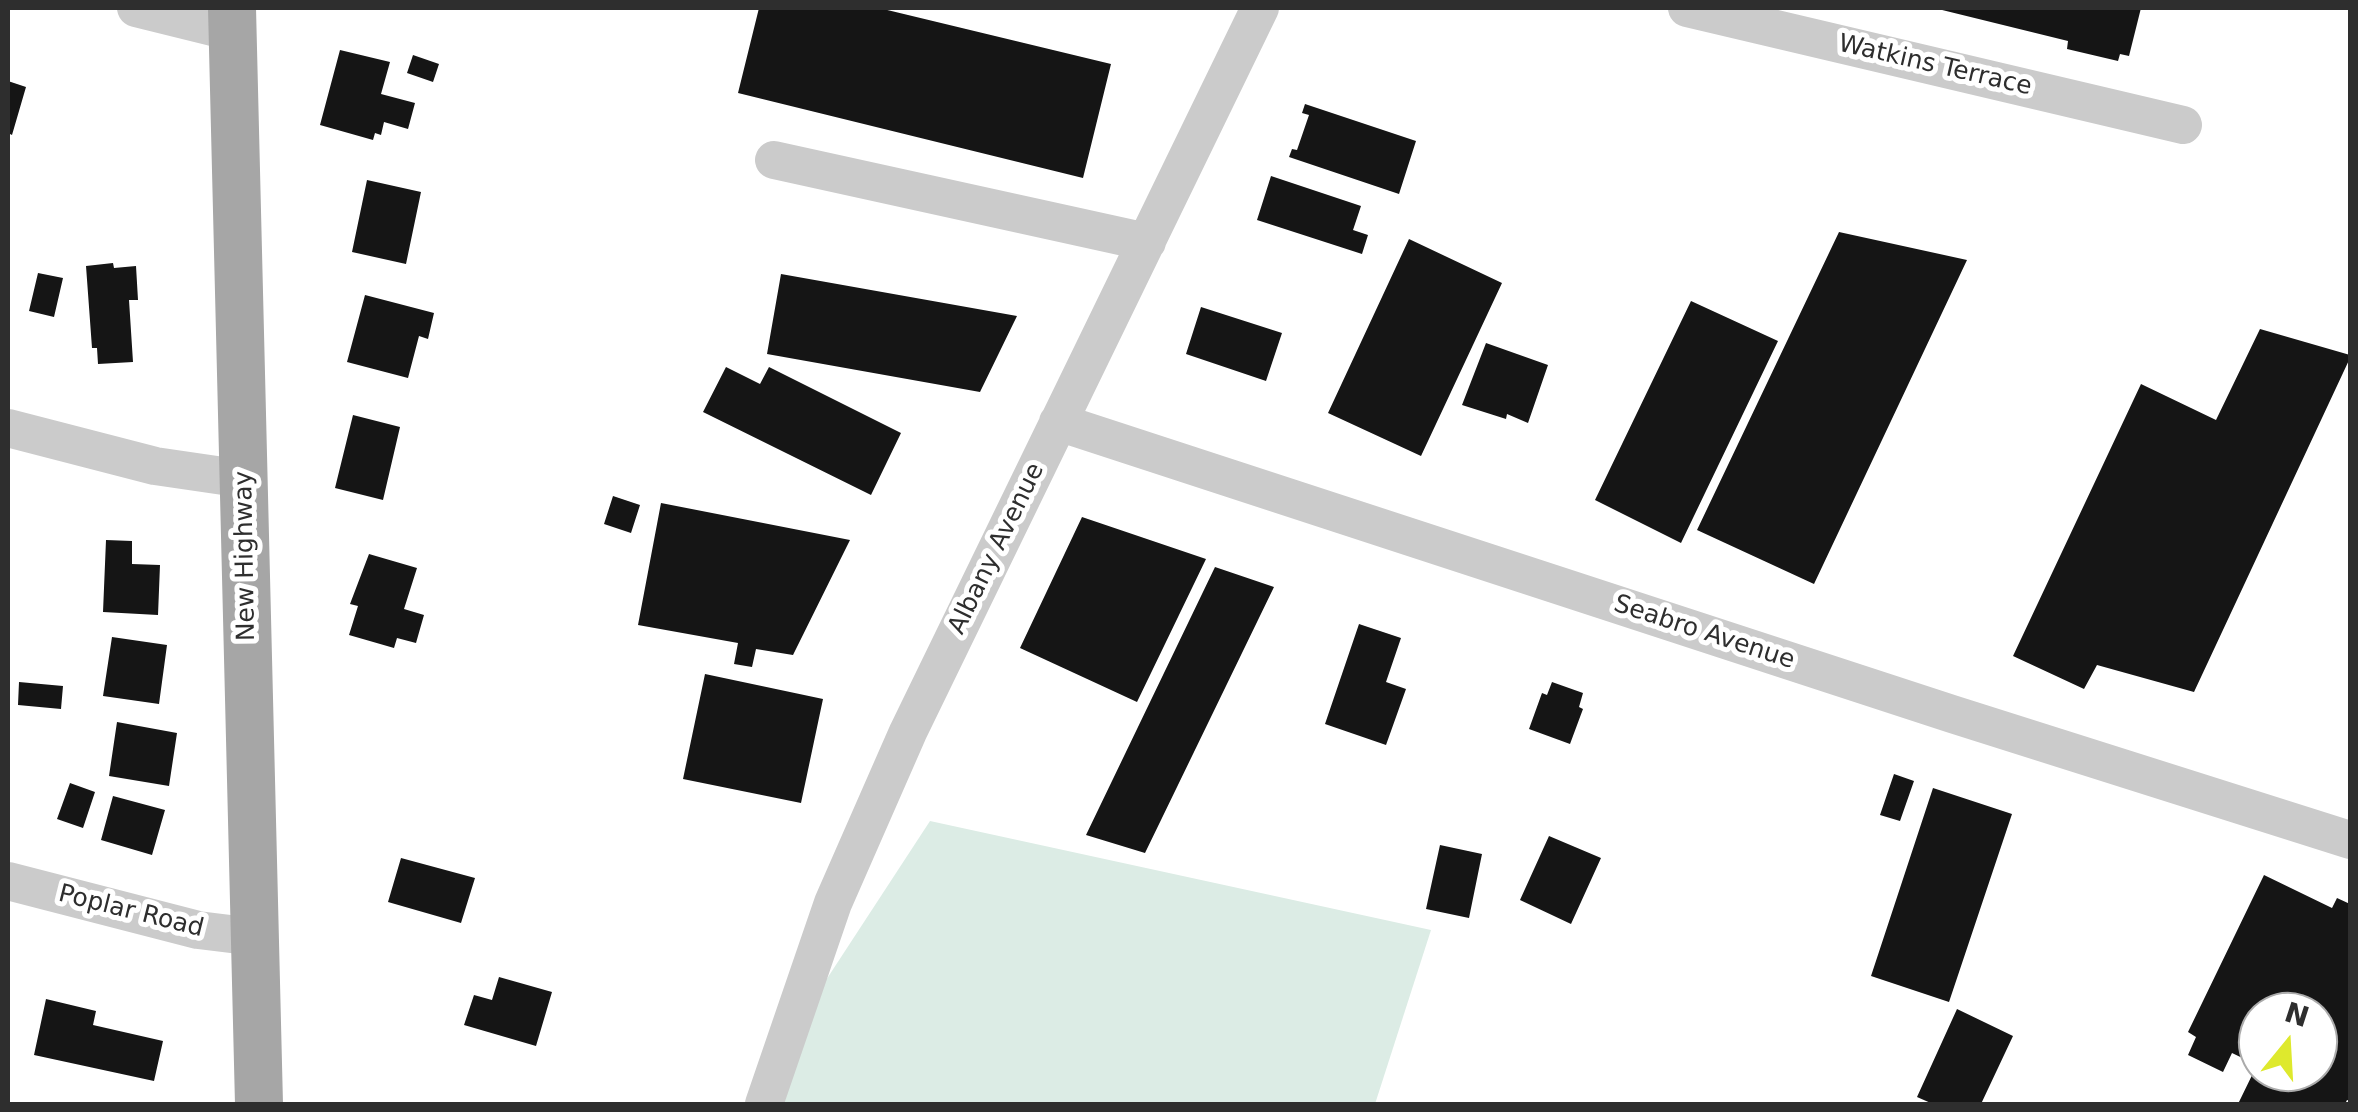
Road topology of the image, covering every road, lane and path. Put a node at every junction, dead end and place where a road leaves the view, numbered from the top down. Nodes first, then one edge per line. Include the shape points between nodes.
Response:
1 (136, 8) edge
2 (1260, 8) edge
3 (1687, 8) edge
4 (232, 20) edge
5 (2183, 125) dead end
6 (774, 160) dead end
7 (1147, 242) junction
8 (1058, 422) junction
9 (8, 428) edge
10 (244, 479) junction
11 (2350, 840) edge
12 (8, 882) edge
13 (255, 937) junction
14 (260, 1104) edge
15 (764, 1104) edge

1 - 4 street
2 - 7 street, Albany Avenue
3 - 5 street, Watkins Terrace
4 - 10 main road, New Highway
6 - 7 street
7 - 8 street, Albany Avenue
8 - 11 street, Seabro Avenue
8 - 15 street, Albany Avenue via 869,819
9 - 10 street via 154,466
10 - 13 main road, New Highway
12 - 13 street, Poplar Road via 198,930
13 - 14 main road, New Highway

